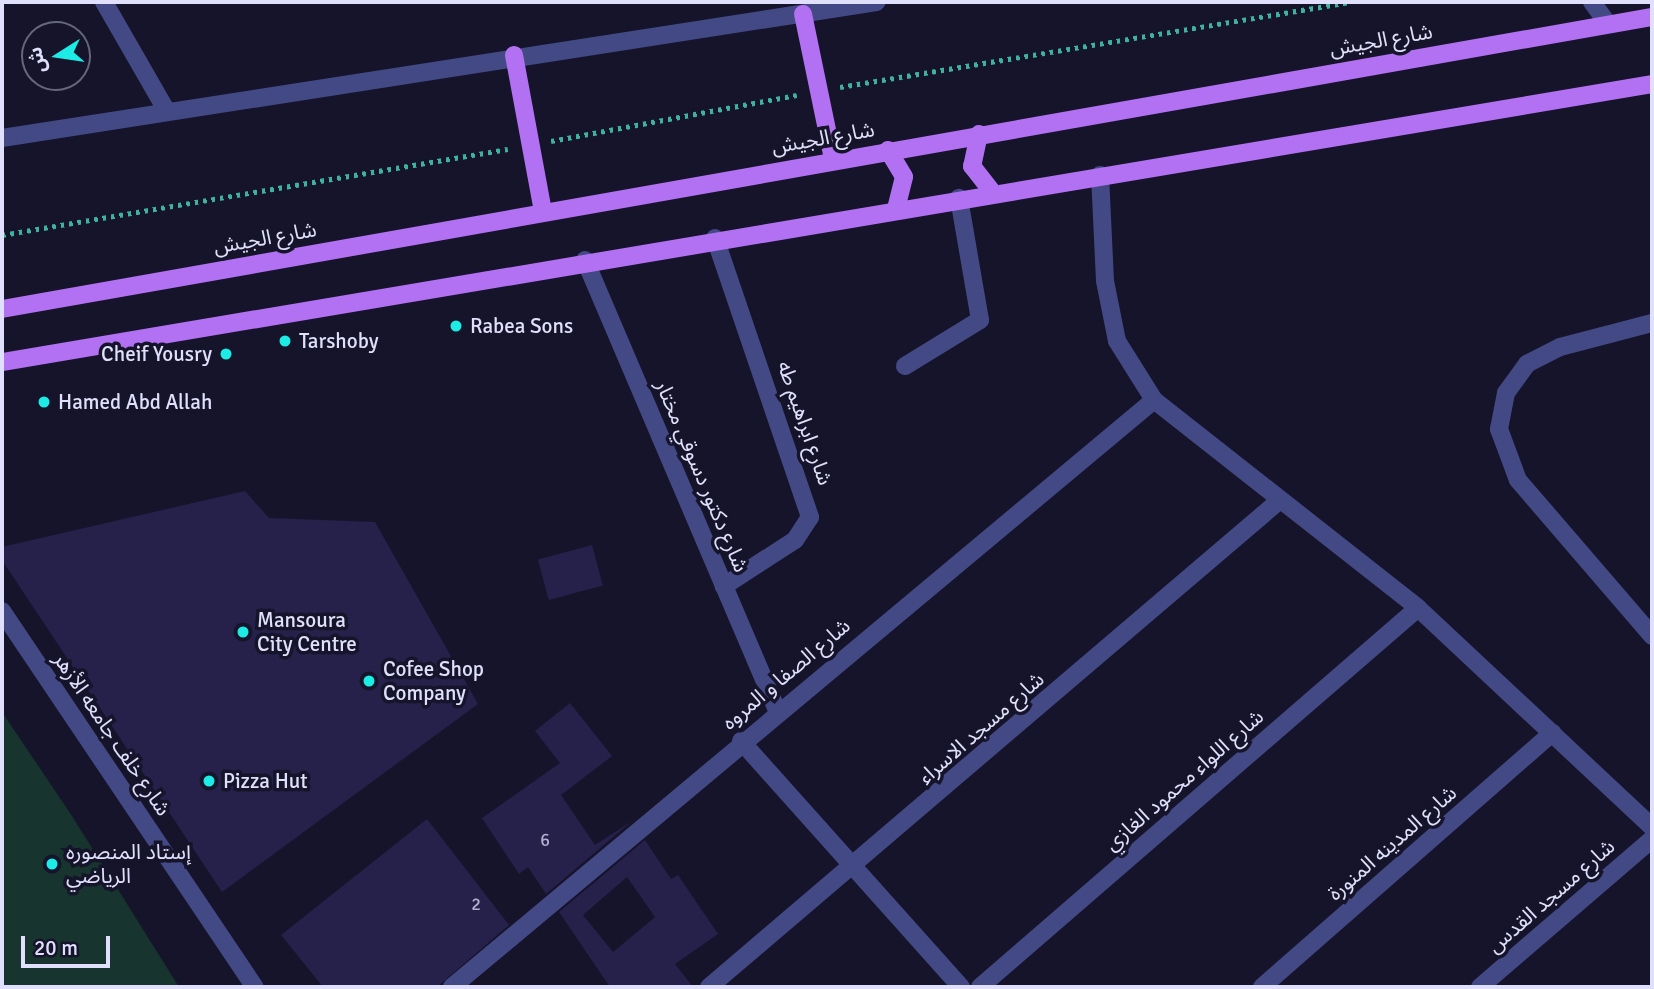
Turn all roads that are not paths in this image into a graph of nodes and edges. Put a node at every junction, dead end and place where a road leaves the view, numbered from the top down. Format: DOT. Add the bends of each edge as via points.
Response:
graph roads {
  1 [pos="104,2"];
  2 [pos="876,2"];
  3 [pos="1592,2"];
  4 [pos="803,14"];
  5 [pos="1652,16"];
  6 [pos="1608,24"];
  7 [pos="514,55"];
  8 [pos="1652,85"];
  9 [pos="166,110"];
  10 [pos="979,134"];
  11 [pos="2,138"];
  12 [pos="888,150"];
  13 [pos="833,159"];
  14 [pos="1100,175"];
  15 [pos="992,192"];
  16 [pos="959,198"];
  17 [pos="896,208"];
  18 [pos="543,211"];
  19 [pos="715,239"];
  20 [pos="585,260"];
  21 [pos="2,309"];
  22 [pos="1652,323"];
  23 [pos="2,362"];
  24 [pos="905,366"];
  25 [pos="1154,400"];
  26 [pos="1280,500"];
  27 [pos="724,586"];
  28 [pos="1418,608"];
  29 [pos="2,611"];
  30 [pos="1652,636"];
  31 [pos="777,710"];
  32 [pos="1552,733"];
  33 [pos="741,741"];
  34 [pos="1652,827"];
  35 [pos="1652,839"];
  36 [pos="854,866"];
  37 [pos="255,987"];
  38 [pos="452,987"];
  39 [pos="709,987"];
  40 [pos="961,987"];
  41 [pos="980,987"];
  42 [pos="1262,987"];
  43 [pos="1480,987"];
  1 -- 9 [label="street"];
  2 -- 4 [label="street"];
  3 -- 6 [label="street"];
  4 -- 7 [label="street"];
  4 -- 13 [label="main road"];
  5 -- 6 [label="main road, شارع الجيش"];
  6 -- 10 [label="main road, شارع الجيش"];
  7 -- 9 [label="street"];
  7 -- 18 [label="main road"];
  8 -- 14 [label="main road"];
  9 -- 11 [label="street"];
  10 -- 12 [label="main road, شارع الجيش"];
  10 -- 15 [label="main road" via="972,166"];
  12 -- 13 [label="main road, شارع الجيش"];
  12 -- 17 [label="main road" via="904,177"];
  13 -- 18 [label="main road, شارع الجيش"];
  14 -- 15 [label="main road"];
  14 -- 25 [label="street" via="1105,281 1118,341"];
  15 -- 16 [label="main road"];
  16 -- 17 [label="main road"];
  16 -- 24 [label="street" via="980,320"];
  17 -- 19 [label="main road"];
  18 -- 21 [label="main road, شارع الجيش"];
  19 -- 20 [label="main road"];
  19 -- 27 [label="street, شارع ابراهيم طه" via="810,517 795,540"];
  20 -- 23 [label="main road"];
  20 -- 27 [label="street, شارع دكتور دسوقي مختار"];
  22 -- 30 [label="street" via="1560,346 1527,363 1506,393 1499,429 1508,464 1518,480"];
  25 -- 26 [label="street"];
  25 -- 31 [label="street, شارع الصفا و المروه"];
  26 -- 28 [label="street"];
  26 -- 36 [label="street, شارع مسجد الاسراء"];
  27 -- 31 [label="street, شارع دكتور دسوقي مختار"];
  28 -- 32 [label="street"];
  28 -- 41 [label="street, شارع اللواء محمود الغازي"];
  29 -- 37 [label="street, شارع خلف جامعه الأزهر"];
  31 -- 33 [label="street, شارع الصفا و المروه"];
  32 -- 34 [label="street"];
  32 -- 42 [label="street, شارع المدينه المنورة"];
  33 -- 36 [label="street"];
  33 -- 38 [label="street, شارع الصفا و المروه"];
  35 -- 43 [label="street, شارع مسجد القدس"];
  36 -- 39 [label="street, شارع مسجد الاسراء"];
  36 -- 40 [label="street"];
}
